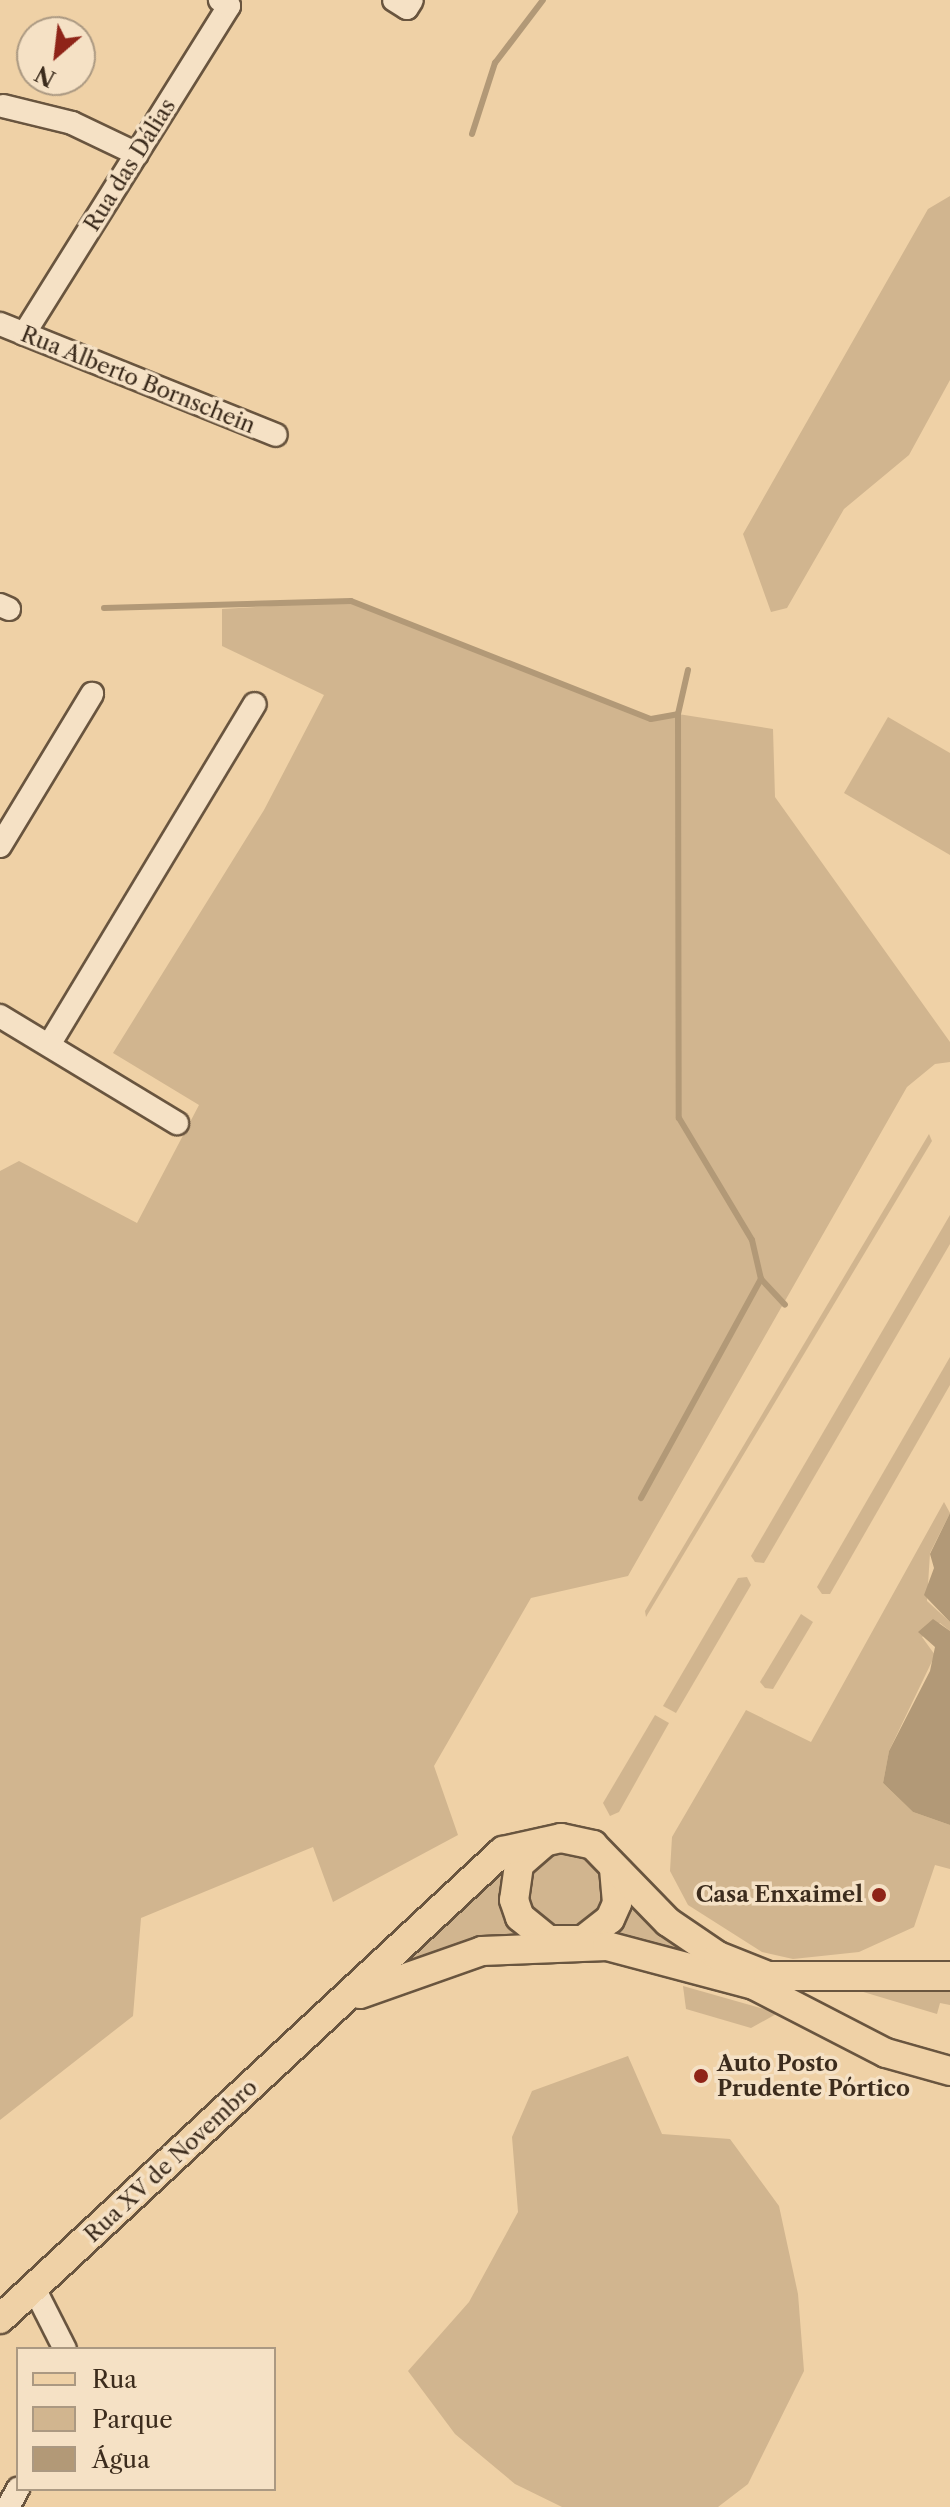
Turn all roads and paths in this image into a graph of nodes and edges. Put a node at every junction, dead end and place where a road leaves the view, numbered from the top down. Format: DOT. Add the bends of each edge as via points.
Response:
graph roads {
  1 [pos="220,0"];
  2 [pos="3,106"];
  3 [pos="137,154"];
  4 [pos="0,324"];
  5 [pos="24,334"];
  6 [pos="276,435"];
  7 [pos="92,694"];
  8 [pos="255,704"];
  9 [pos="0,846"];
  10 [pos="0,1016"];
  11 [pos="49,1045"];
  12 [pos="177,1123"];
  13 [pos="546,1841"];
  14 [pos="614,1869"];
  15 [pos="566,1943"];
  16 [pos="950,1976"];
  17 [pos="342,2003"];
  18 [pos="950,2071"];
  19 [pos="34,2288"];
  20 [pos="0,2319"];
  21 [pos="64,2347"];
  1 -- 3 [label="street, Rua das Dálias" via="229,6"];
  2 -- 3 [label="street" via="72,123"];
  3 -- 5 [label="street, Rua das Dálias"];
  4 -- 5 [label="street, Rua Alberto Bornschein"];
  5 -- 6 [label="street, Rua Alberto Bornschein"];
  7 -- 9 [label="street"];
  8 -- 11 [label="street"];
  10 -- 11 [label="street"];
  11 -- 12 [label="street"];
  13 -- 14 [label="main road, Rua XV de Novembro" via="593,1845"];
  13 -- 15 [label="main road" via="519,1865 514,1900 532,1931"];
  13 -- 17 [label="main road, Rua XV de Novembro" via="494,1857"];
  14 -- 15 [label="main road" via="617,1903 610,1919"];
  14 -- 16 [label="main road, Rua XV de Novembro" via="692,1939 755,1972 805,1980 890,1971"];
  15 -- 17 [label="main road, Rua XV de Novembro" via="455,1958"];
  15 -- 18 [label="main road, Rua XV de Novembro" via="639,1951 754,1985 886,2053"];
  17 -- 19 [label="main road, Rua XV de Novembro"];
  19 -- 20 [label="main road, Rua XV de Novembro"];
  19 -- 21 [label="street"];
}
